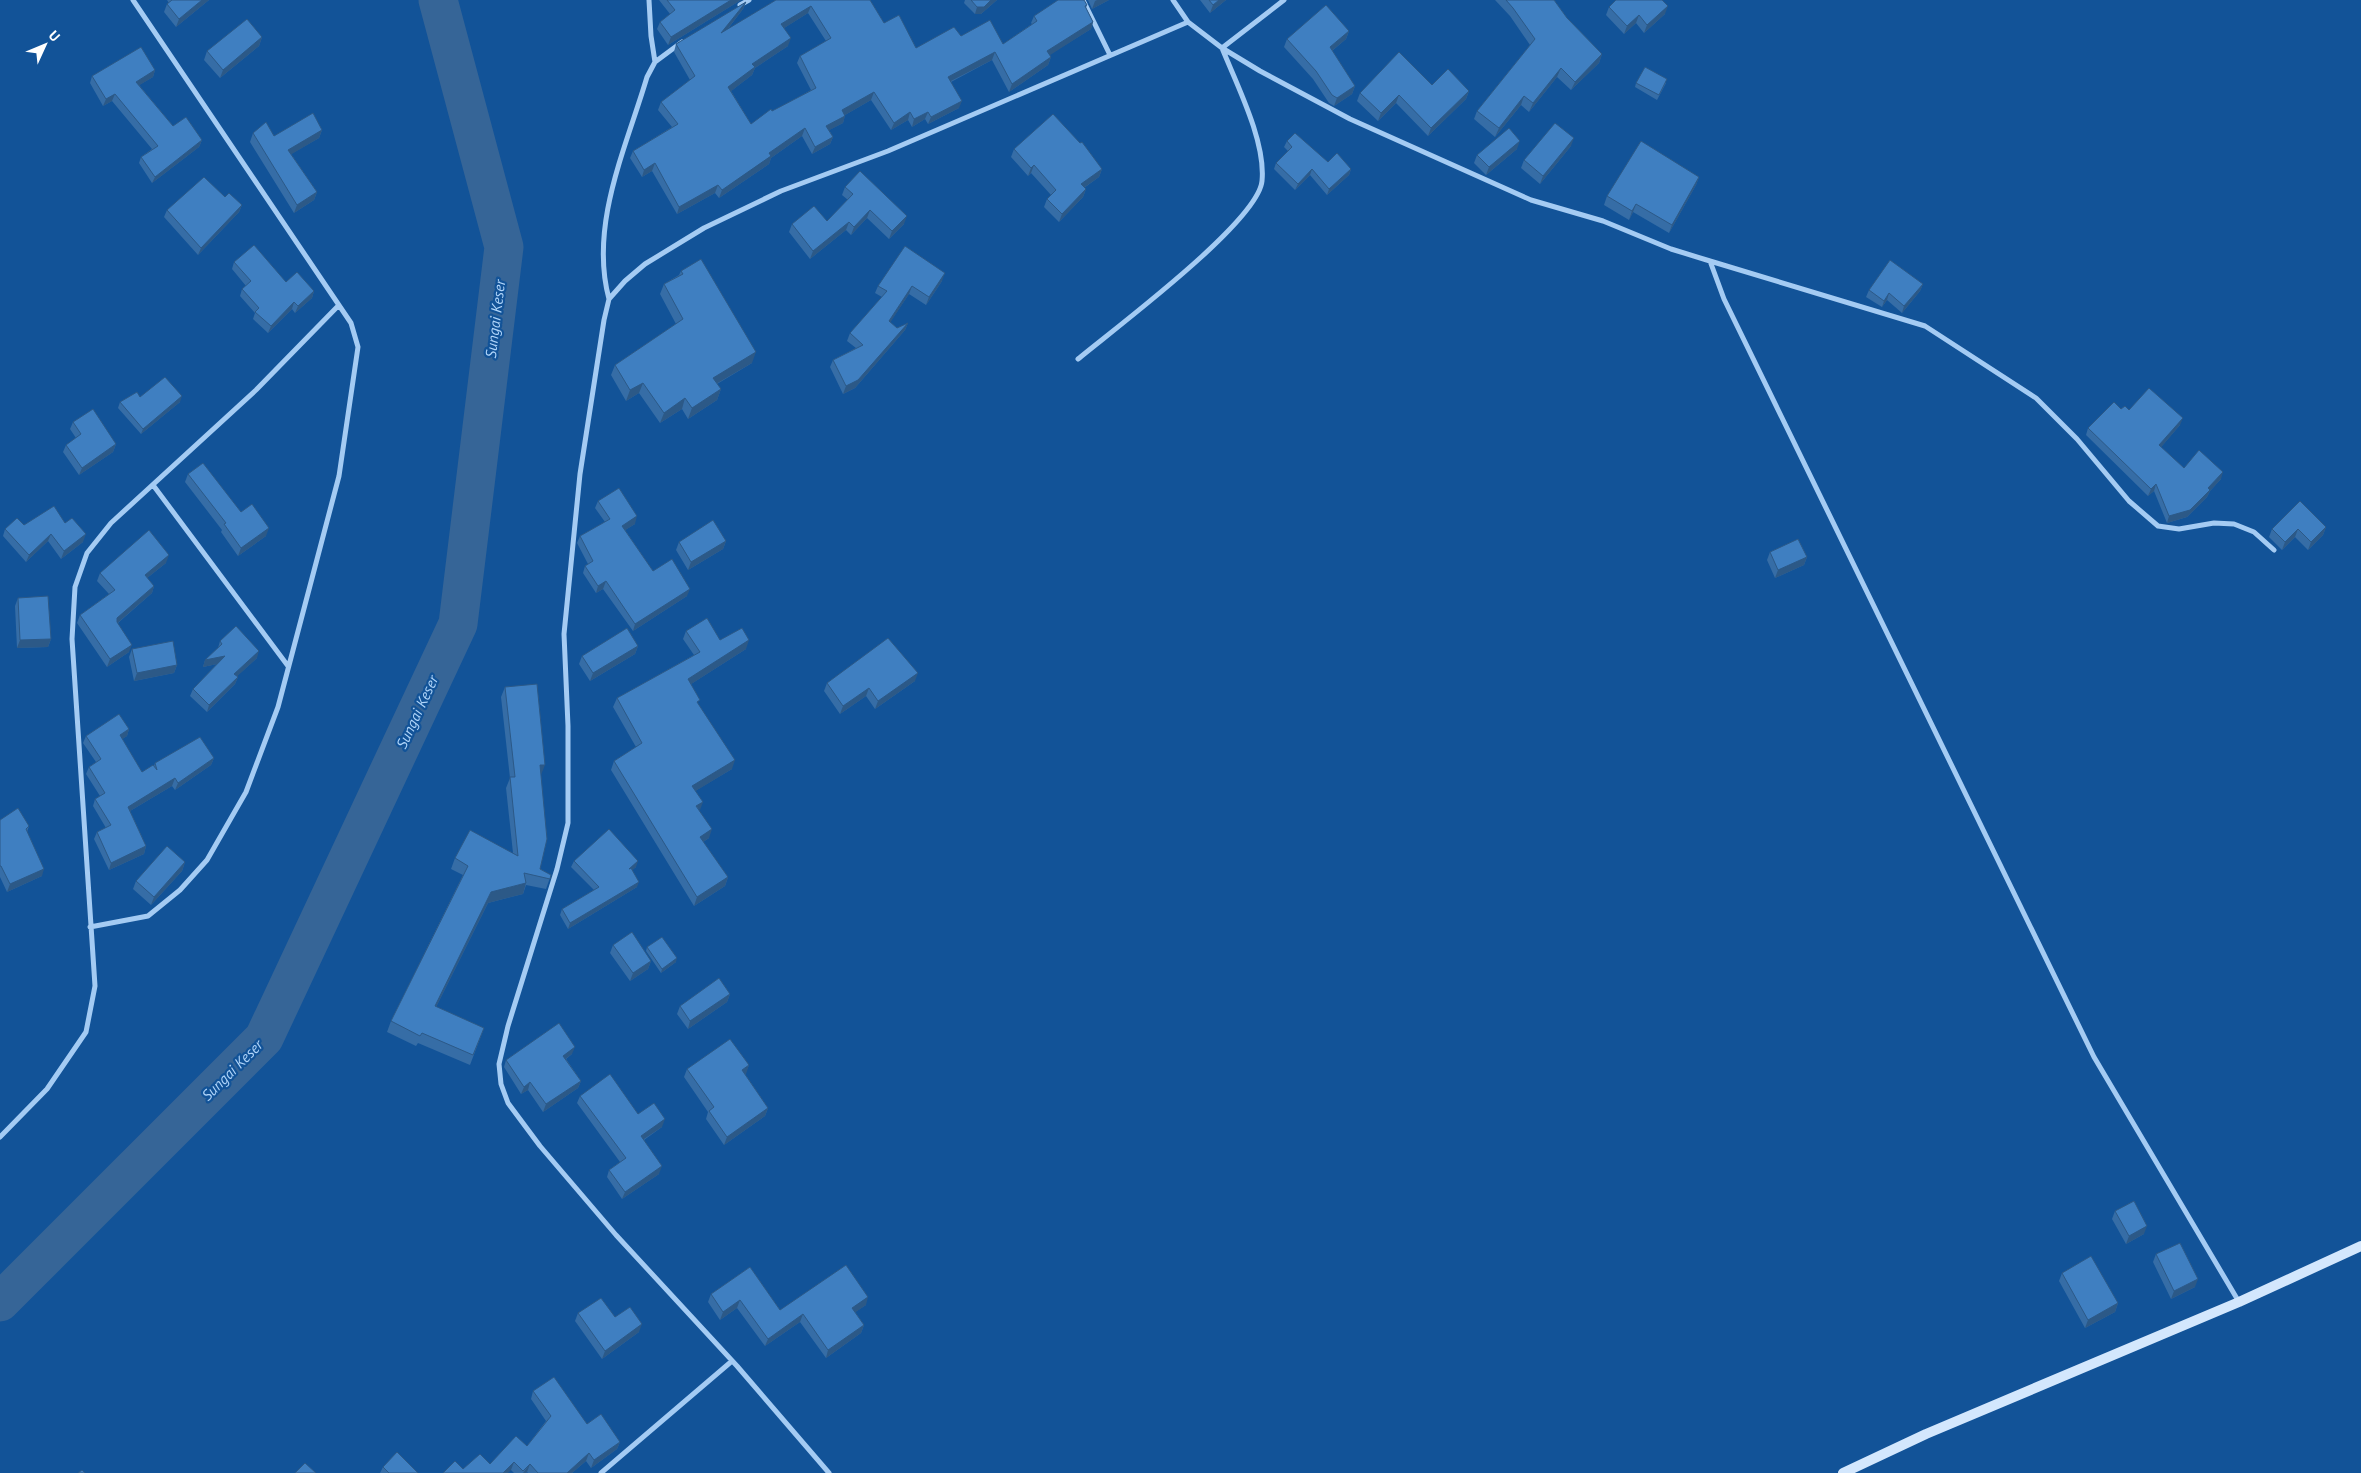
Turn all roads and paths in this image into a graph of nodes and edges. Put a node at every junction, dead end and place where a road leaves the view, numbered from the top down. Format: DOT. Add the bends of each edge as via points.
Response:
graph roads {
  1 [pos="133,0"];
  2 [pos="648,0"];
  3 [pos="749,0"];
  4 [pos="1083,0"];
  5 [pos="1172,0"];
  6 [pos="1284,0"];
  7 [pos="733,10"];
  8 [pos="1188,22"];
  9 [pos="687,38"];
  10 [pos="1222,48"];
  11 [pos="1110,55"];
  12 [pos="655,62"];
  13 [pos="1710,261"];
  14 [pos="609,299"];
  15 [pos="339,306"];
  16 [pos="1078,359"];
  17 [pos="153,484"];
  18 [pos="2274,550"];
  19 [pos="288,666"];
  20 [pos="90,927"];
  21 [pos="0,1137"];
  22 [pos="2361,1246"];
  23 [pos="2239,1302"];
  24 [pos="732,1361"];
  25 [pos="601,1473"];
  26 [pos="829,1473"];
  27 [pos="1843,1473"];
  1 -- 15 [label="street"];
  2 -- 12 [label="street"];
  3 -- 7 [label="street"];
  4 -- 11 [label="street"];
  5 -- 8 [label="street"];
  6 -- 10 [label="street"];
  8 -- 10 [label="street"];
  8 -- 11 [label="street"];
  9 -- 12 [label="street"];
  10 -- 13 [label="street" via="1350,120 1532,200 1603,221"];
  10 -- 16 [label="street" via="1261,150 1262,183 1255,200 1219,242"];
  11 -- 14 [label="street" via="888,151 781,191 704,228 645,264"];
  12 -- 14 [label="street" via="612,190 602,249 603,275"];
  13 -- 18 [label="street" via="1925,326 2036,398 2129,501 2158,526 2179,529 2214,523 2234,524 2254,532"];
  13 -- 23 [label="street" via="1724,299 2094,1057"];
  14 -- 24 [label="street" via="580,474 564,634 568,823 508,1026 499,1064 501,1084 508,1103 540,1146 616,1235"];
  15 -- 17 [label="street" via="256,390"];
  15 -- 19 [label="street" via="351,323 358,347 339,476"];
  17 -- 19 [label="street"];
  17 -- 20 [label="street" via="111,523 87,553 75,587 72,639"];
  19 -- 20 [label="street" via="278,707 246,792 207,860 180,890 148,916"];
  20 -- 21 [label="street" via="95,986 86,1032 47,1089"];
  22 -- 23 [label="street"];
  23 -- 27 [label="street" via="1926,1434"];
  24 -- 25 [label="street"];
  24 -- 26 [label="street"];
}
